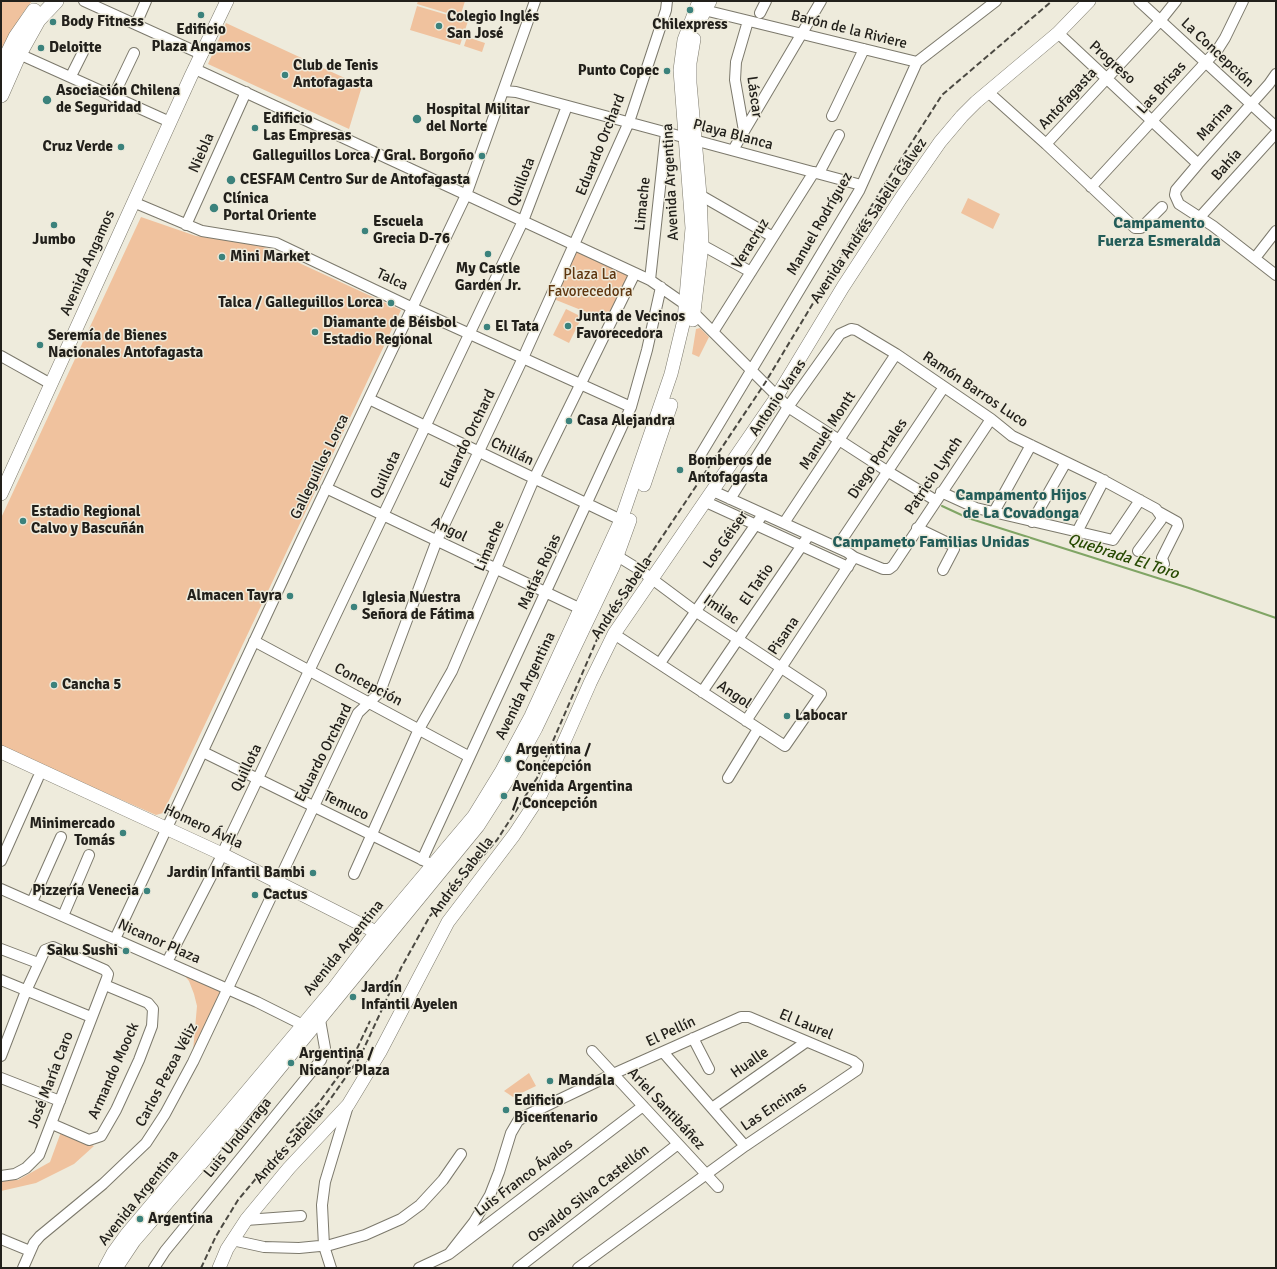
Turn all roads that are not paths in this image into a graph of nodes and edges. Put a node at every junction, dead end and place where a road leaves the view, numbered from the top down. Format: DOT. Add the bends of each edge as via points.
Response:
graph roads {
  1 [pos="42,1"];
  2 [pos="56,1"];
  3 [pos="84,1"];
  4 [pos="146,1"];
  5 [pos="222,1"];
  6 [pos="227,1"];
  7 [pos="535,1"];
  8 [pos="667,1"];
  9 [pos="766,1"];
  10 [pos="821,1"];
  11 [pos="996,1"];
  12 [pos="1090,1"];
  13 [pos="1139,1"];
  14 [pos="1176,1"];
  15 [pos="1243,1"];
  16 [pos="705,4"];
  17 [pos="760,13"];
  18 [pos="748,21"];
  19 [pos="1160,21"];
  20 [pos="136,24"];
  21 [pos="1058,33"];
  22 [pos="802,34"];
  23 [pos="16,37"];
  24 [pos="864,49"];
  25 [pos="203,50"];
  26 [pos="84,52"];
  27 [pos="134,53"];
  28 [pos="19,54"];
  29 [pos="917,62"];
  30 [pos="1205,63"];
  31 [pos="1,68"];
  32 [pos="195,69"];
  33 [pos="1276,74"];
  34 [pos="71,76"];
  35 [pos="1108,78"];
  36 [pos="504,91"];
  37 [pos="246,92"];
  38 [pos="988,92"];
  39 [pos="1,95"];
  40 [pos="113,96"];
  41 [pos="1251,104"];
  42 [pos="568,106"];
  43 [pos="832,116"];
  44 [pos="1153,120"];
  45 [pos="170,122"];
  46 [pos="629,122"];
  47 [pos="1276,127"];
  48 [pos="744,131"];
  49 [pos="666,132"];
  50 [pos="1276,133"];
  51 [pos="839,135"];
  52 [pos="690,139"];
  53 [pos="1046,144"];
  54 [pos="733,150"];
  55 [pos="1198,164"];
  56 [pos="816,173"];
  57 [pos="861,185"];
  58 [pos="1091,187"];
  59 [pos="466,195"];
  60 [pos="700,195"];
  61 [pos="133,202"];
  62 [pos="1162,207"];
  63 [pos="1200,216"];
  64 [pos="523,221"];
  65 [pos="186,225"];
  66 [pos="1276,231"];
  67 [pos="773,237"];
  68 [pos="575,245"];
  69 [pos="702,245"];
  70 [pos="1255,258"];
  71 [pos="751,272"];
  72 [pos="635,273"];
  73 [pos="1276,275"];
  74 [pos="650,280"];
  75 [pos="661,288"];
  76 [pos="413,307"];
  77 [pos="690,309"];
  78 [pos="713,332"];
  79 [pos="470,334"];
  80 [pos="840,334"];
  81 [pos="896,354"];
  82 [pos="1,356"];
  83 [pos="523,358"];
  84 [pos="751,370"];
  85 [pos="51,384"];
  86 [pos="580,384"];
  87 [pos="944,388"];
  88 [pos="777,396"];
  89 [pos="369,399"];
  90 [pos="631,407"];
  91 [pos="788,407"];
  92 [pos="991,419"];
  93 [pos="426,427"];
  94 [pos="839,440"];
  95 [pos="1031,445"];
  96 [pos="478,452"];
  97 [pos="698,459"];
  98 [pos="1066,462"];
  99 [pos="887,471"];
  100 [pos="534,479"];
  101 [pos="1104,480"];
  102 [pos="326,488"];
  103 [pos="1,494"];
  104 [pos="709,496"];
  105 [pos="938,496"];
  106 [pos="730,499"];
  107 [pos="1140,500"];
  108 [pos="588,504"];
  109 [pos="994,512"];
  110 [pos="1159,512"];
  111 [pos="763,514"];
  112 [pos="384,515"];
  113 [pos="621,520"];
  114 [pos="1032,522"];
  115 [pos="784,524"];
  116 [pos="755,525"];
  117 [pos="917,528"];
  118 [pos="1077,532"];
  119 [pos="809,535"];
  120 [pos="437,540"];
  121 [pos="802,547"];
  122 [pos="837,547"];
  123 [pos="614,550"];
  124 [pos="1138,551"];
  125 [pos="854,557"];
  126 [pos="1164,564"];
  127 [pos="848,567"];
  128 [pos="496,569"];
  129 [pos="943,570"];
  130 [pos="652,580"];
  131 [pos="546,593"];
  132 [pos="581,609"];
  133 [pos="695,611"];
  134 [pos="614,634"];
  135 [pos="737,640"];
  136 [pos="254,641"];
  137 [pos="660,664"];
  138 [pos="780,669"];
  139 [pos="310,671"];
  140 [pos="702,692"];
  141 [pos="370,703"];
  142 [pos="746,721"];
  143 [pos="419,729"];
  144 [pos="758,729"];
  145 [pos="785,746"];
  146 [pos="1,752"];
  147 [pos="203,752"];
  148 [pos="468,756"];
  149 [pos="1,761"];
  150 [pos="38,778"];
  151 [pos="728,778"];
  152 [pos="257,779"];
  153 [pos="313,806"];
  154 [pos="165,831"];
  155 [pos="371,835"];
  156 [pos="61,837"];
  157 [pos="89,855"];
  158 [pos="220,857"];
  159 [pos="1,860"];
  160 [pos="427,862"];
  161 [pos="354,874"];
  162 [pos="278,885"];
  163 [pos="1,889"];
  164 [pos="32,902"];
  165 [pos="63,916"];
  166 [pos="380,938"];
  167 [pos="115,939"];
  168 [pos="1,949"];
  169 [pos="167,962"];
  170 [pos="38,963"];
  171 [pos="1,980"];
  172 [pos="105,985"];
  173 [pos="228,989"];
  174 [pos="26,991"];
  175 [pos="91,1017"];
  176 [pos="741,1017"];
  177 [pos="320,1020"];
  178 [pos="303,1025"];
  179 [pos="693,1038"];
  180 [pos="806,1042"];
  181 [pos="592,1051"];
  182 [pos="663,1052"];
  183 [pos="1,1056"];
  184 [pos="858,1065"];
  185 [pos="709,1069"];
  186 [pos="613,1074"];
  187 [pos="1,1078"];
  188 [pos="60,1101"];
  189 [pos="348,1105"];
  190 [pos="643,1106"];
  191 [pos="712,1108"];
  192 [pos="52,1124"];
  193 [pos="678,1144"];
  194 [pos="745,1146"];
  195 [pos="461,1154"];
  196 [pos="706,1174"];
  197 [pos="1,1176"];
  198 [pos="718,1187"];
  199 [pos="301,1216"];
  200 [pos="246,1220"];
  201 [pos="1,1239"];
  202 [pos="232,1240"];
  203 [pos="324,1246"];
  204 [pos="30,1251"];
  205 [pos="449,1254"];
  206 [pos="23,1268"];
  207 [pos="105,1268"];
  208 [pos="116,1268"];
  209 [pos="154,1268"];
  210 [pos="219,1268"];
  211 [pos="331,1268"];
  212 [pos="419,1268"];
  213 [pos="518,1268"];
  214 [pos="578,1268"];
  1 -- 23 [label="highway"];
  2 -- 28 [label="highway" via="38,20"];
  3 -- 20 [label="street"];
  4 -- 20 [label="street"];
  5 -- 25 [label="main road, Avenida Angamos" via="205,38"];
  6 -- 25 [label="main road, Avenida Angamos"];
  7 -- 36 [label="street, Galleguillos Lorca"];
  8 -- 46 [label="street, Eduardo Orchard"];
  9 -- 17 [label="street"];
  10 -- 22 [label="street"];
  11 -- 29 [label="street, Manuel Rodríguez"];
  12 -- 21 [label="main road, Avenida Andrés Sabella Gálvez"];
  13 -- 19 [label="street, La Concepción"];
  14 -- 19 [label="street, Antofagasta"];
  15 -- 30 [label="street, Las Brisas" via="1223,44"];
  16 -- 18 [label="street, Barón de la Riviere"];
  16 -- 52 [label="main road, Avenida Argentina" via="695,32 690,63"];
  18 -- 22 [label="street, Barón de la Riviere"];
  18 -- 48 [label="street, Láscar" via="736,62 735,80"];
  19 -- 30 [label="street, La Concepción"];
  19 -- 35 [label="street, Antofagasta"];
  20 -- 25 [label="street"];
  21 -- 35 [label="street, Progreso"];
  21 -- 38 [label="main road, Avenida Andrés Sabella Gálvez"];
  22 -- 24 [label="street, Barón de la Riviere"];
  22 -- 48 [label="street"];
  23 -- 28 [label="street" via="15,46"];
  23 -- 31 [label="highway"];
  24 -- 29 [label="street, Barón de la Riviere"];
  24 -- 43 [label="street"];
  25 -- 32 [label="main road, Avenida Angamos"];
  26 -- 34 [label="street"];
  27 -- 40 [label="street"];
  28 -- 34 [label="street"];
  28 -- 39 [label="highway"];
  29 -- 57 [label="street, Manuel Rodríguez"];
  30 -- 41 [label="street, La Concepción"];
  30 -- 44 [label="street, Las Brisas"];
  32 -- 37 [label="street"];
  32 -- 45 [label="main road, Avenida Angamos"];
  33 -- 41 [label="street, Marina"];
  34 -- 40 [label="street"];
  35 -- 44 [label="street, Progreso"];
  35 -- 53 [label="street, Antofagasta"];
  36 -- 42 [label="street, Playa Blanca"];
  36 -- 59 [label="street, Galleguillos Lorca"];
  37 -- 59 [label="street"];
  37 -- 65 [label="street, Niebla"];
  38 -- 53 [label="street"];
  38 -- 88 [label="main road, Avenida Andrés Sabella Gálvez" via="951,128 905,192 839,293"];
  40 -- 45 [label="street"];
  41 -- 47 [label="street, La Concepción"];
  41 -- 55 [label="street, Marina"];
  42 -- 46 [label="street, Playa Blanca"];
  42 -- 64 [label="street, Quillota"];
  44 -- 55 [label="street, Progreso"];
  44 -- 58 [label="street, Las Brisas"];
  45 -- 61 [label="main road, Avenida Angamos"];
  46 -- 49 [label="street, Playa Blanca"];
  46 -- 68 [label="street, Eduardo Orchard"];
  48 -- 54 [label="street"];
  49 -- 52 [label="street, Playa Blanca"];
  49 -- 74 [label="street, Limache"];
  50 -- 63 [label="street, Bahía"];
  51 -- 56 [label="street, Veracruz"];
  52 -- 54 [label="street, Playa Blanca"];
  52 -- 60 [label="main road, Avenida Argentina"];
  52 -- 77 [label="main road, Avenida Argentina"];
  53 -- 58 [label="street"];
  54 -- 56 [label="street, Playa Blanca"];
  55 -- 63 [label="street, Marina" via="1176,190 1176,200"];
  56 -- 57 [label="street, Playa Blanca"];
  56 -- 67 [label="street, Veracruz"];
  57 -- 84 [label="street, Manuel Rodríguez"];
  58 -- 62 [label="street" via="1135,228 1141,228"];
  59 -- 64 [label="street"];
  59 -- 76 [label="street, Galleguillos Lorca"];
  60 -- 67 [label="street"];
  60 -- 69 [label="main road, Avenida Argentina"];
  61 -- 65 [label="street, Talca"];
  61 -- 85 [label="main road, Avenida Angamos"];
  63 -- 70 [label="street"];
  64 -- 68 [label="street"];
  64 -- 79 [label="street, Quillota"];
  65 -- 76 [label="street, Talca" via="202,232 276,242"];
  66 -- 70 [label="street"];
  67 -- 71 [label="street, Veracruz"];
  68 -- 72 [label="street"];
  68 -- 83 [label="street, Eduardo Orchard"];
  69 -- 71 [label="street"];
  69 -- 77 [label="main road, Avenida Argentina"];
  70 -- 73 [label="street"];
  71 -- 78 [label="street, Veracruz"];
  72 -- 74 [label="street"];
  72 -- 86 [label="street, Limache"];
  74 -- 75 [label="street"];
  75 -- 77 [label="street"];
  75 -- 90 [label="street, Matías Rojas"];
  76 -- 79 [label="street, Talca"];
  76 -- 89 [label="street, Galleguillos Lorca"];
  77 -- 78 [label="street"];
  77 -- 113 [label="main road, Avenida Argentina" via="684,320 671,374"];
  77 -- 123 [label="main road, Avenida Argentina" via="680,375 664,429"];
  78 -- 84 [label="street"];
  79 -- 83 [label="street, Talca"];
  79 -- 93 [label="street, Quillota"];
  80 -- 81 [label="street, Ramón Barros Luco" via="851,329 856,330"];
  80 -- 91 [label="street, Antonio Varas"];
  81 -- 87 [label="street, Ramón Barros Luco"];
  81 -- 94 [label="street, Manuel Montt"];
  82 -- 85 [label="street"];
  83 -- 86 [label="street, Talca"];
  83 -- 96 [label="street, Eduardo Orchard"];
  84 -- 88 [label="street"];
  84 -- 97 [label="street, Manuel Rodríguez"];
  85 -- 103 [label="main road, Avenida Angamos"];
  86 -- 90 [label="street, Talca"];
  86 -- 100 [label="street, Limache"];
  87 -- 92 [label="street, Ramón Barros Luco"];
  87 -- 99 [label="street, Diego Portales"];
  88 -- 91 [label="street"];
  88 -- 104 [label="main road, Avenida Andrés Sabella Gálvez"];
  89 -- 93 [label="street, Chillán"];
  89 -- 102 [label="street, Galleguillos Lorca"];
  90 -- 108 [label="street, Matías Rojas"];
  91 -- 94 [label="street"];
  91 -- 106 [label="street, Antonio Varas"];
  92 -- 95 [label="street, Ramón Barros Luco" via="1012,436"];
  92 -- 105 [label="street, Patricio Lynch"];
  93 -- 96 [label="street, Chillán"];
  93 -- 112 [label="street, Quillota"];
  94 -- 99 [label="street"];
  94 -- 115 [label="street, Manuel Montt"];
  95 -- 98 [label="street, Ramón Barros Luco"];
  95 -- 109 [label="street"];
  96 -- 100 [label="street, Chillán"];
  96 -- 120 [label="street, Eduardo Orchard"];
  98 -- 101 [label="street, Ramón Barros Luco"];
  98 -- 114 [label="street"];
  99 -- 105 [label="street"];
  99 -- 122 [label="street, Diego Portales"];
  100 -- 108 [label="street, Chillán"];
  100 -- 128 [label="street, Limache"];
  101 -- 107 [label="street, Ramón Barros Luco"];
  101 -- 118 [label="street"];
  102 -- 112 [label="street, Angol"];
  102 -- 136 [label="street, Galleguillos Lorca"];
  104 -- 106 [label="street"];
  104 -- 116 [label="street"];
  104 -- 130 [label="main road, Andrés Sabella"];
  105 -- 109 [label="street"];
  105 -- 117 [label="street, Patricio Lynch"];
  106 -- 111 [label="street"];
  107 -- 110 [label="street, Ramón Barros Luco"];
  107 -- 118 [label="street" via="1113,540"];
  108 -- 113 [label="street, Chillán"];
  108 -- 131 [label="street, Matías Rojas"];
  109 -- 114 [label="street"];
  110 -- 124 [label="street" via="1161,520"];
  110 -- 126 [label="street, Ramón Barros Luco" via="1176,522 1178,526 1162,558"];
  111 -- 115 [label="street"];
  111 -- 116 [label="street, Los Géiser"];
  112 -- 120 [label="street, Angol"];
  112 -- 139 [label="street, Quillota"];
  113 -- 123 [label="main road, Avenida Argentina"];
  114 -- 118 [label="street"];
  115 -- 119 [label="street"];
  116 -- 121 [label="street"];
  116 -- 133 [label="street, Los Géiser"];
  117 -- 125 [label="street, Patricio Lynch" via="889,569"];
  117 -- 129 [label="street" via="952,545 954,549"];
  119 -- 121 [label="street, El Tatio"];
  119 -- 122 [label="street"];
  120 -- 128 [label="street, Angol"];
  120 -- 141 [label="street, Eduardo Orchard" via="380,692"];
  121 -- 127 [label="street"];
  121 -- 135 [label="street, El Tatio"];
  122 -- 125 [label="street"];
  123 -- 130 [label="street, Imilac"];
  123 -- 132 [label="main road, Avenida Argentina"];
  123 -- 166 [label="main road, Avenida Argentina" via="596,603 508,780 478,826"];
  125 -- 127 [label="street, Pisana"];
  127 -- 138 [label="street, Pisana"];
  128 -- 131 [label="street, Angol"];
  128 -- 143 [label="street, Limache" via="452,671"];
  130 -- 133 [label="street, Imilac"];
  130 -- 134 [label="main road, Andrés Sabella"];
  131 -- 132 [label="street, Angol"];
  131 -- 148 [label="street, Matías Rojas"];
  132 -- 160 [label="main road, Avenida Argentina" via="532,716 501,772 474,816"];
  133 -- 135 [label="street, Imilac"];
  133 -- 137 [label="street, Los Géiser"];
  134 -- 137 [label="street, Angol"];
  134 -- 189 [label="main road, Andrés Sabella" via="541,794 514,835 448,922 380,1052"];
  135 -- 138 [label="street, Imilac"];
  135 -- 140 [label="street, El Tatio"];
  136 -- 139 [label="street, Concepción"];
  136 -- 147 [label="street, Galleguillos Lorca"];
  137 -- 140 [label="street, Angol"];
  138 -- 142 [label="street, Pisana"];
  138 -- 145 [label="street, Imilac" via="820,694"];
  139 -- 141 [label="street, Concepción"];
  139 -- 152 [label="street, Quillota"];
  140 -- 142 [label="street, Angol"];
  141 -- 143 [label="street, Concepción"];
  141 -- 153 [label="street, Eduardo Orchard" via="358,713"];
  142 -- 144 [label="street, Angol"];
  143 -- 148 [label="street, Concepción"];
  143 -- 155 [label="street, Limache"];
  144 -- 145 [label="street, Angol"];
  144 -- 151 [label="street, Angol"];
  146 -- 154 [label="main road, Homero Ávila"];
  147 -- 152 [label="street, Temuco"];
  147 -- 154 [label="street, Galleguillos Lorca"];
  148 -- 160 [label="street, Matías Rojas"];
  149 -- 150 [label="main road, Homero Ávila"];
  150 -- 154 [label="main road, Homero Ávila"];
  150 -- 159 [label="street"];
  152 -- 153 [label="street, Temuco"];
  152 -- 158 [label="street, Quillota"];
  153 -- 155 [label="street, Temuco"];
  153 -- 162 [label="street, Eduardo Orchard"];
  154 -- 158 [label="main road, Homero Ávila"];
  154 -- 167 [label="street, Galleguillos Lorca"];
  155 -- 160 [label="street, Temuco"];
  155 -- 161 [label="street, Limache"];
  156 -- 164 [label="street"];
  157 -- 165 [label="street"];
  158 -- 162 [label="main road, Homero Ávila"];
  158 -- 169 [label="street, Quillota"];
  160 -- 166 [label="main road, Avenida Argentina"];
  162 -- 166 [label="main road, Homero Ávila"];
  162 -- 173 [label="street, Carlos Pezoa Véliz"];
  163 -- 164 [label="street, Nicanor Plaza"];
  164 -- 165 [label="street, Nicanor Plaza"];
  165 -- 167 [label="street, Nicanor Plaza"];
  166 -- 177 [label="main road, Avenida Argentina"];
  166 -- 178 [label="main road, Avenida Argentina"];
  167 -- 169 [label="street, Nicanor Plaza"];
  168 -- 170 [label="street"];
  169 -- 173 [label="street, Nicanor Plaza"];
  170 -- 172 [label="street, José María Caro" via="45,950 54,947 105,970 108,974"];
  170 -- 174 [label="street"];
  171 -- 174 [label="street"];
  172 -- 175 [label="street, José María Caro"];
  172 -- 192 [label="street, Armando Moock" via="148,1003 154,1014 152,1026 116,1110 100,1136 89,1140"];
  173 -- 178 [label="street, Nicanor Plaza"];
  173 -- 204 [label="street, Carlos Pezoa Véliz" via="165,1114 146,1143 103,1184 40,1236"];
  174 -- 175 [label="street"];
  174 -- 183 [label="street"];
  175 -- 188 [label="street, José María Caro"];
  176 -- 179 [label="street, El Pellín"];
  176 -- 180 [label="street, El Laurel"];
  177 -- 208 [label="main road, Avenida Argentina" via="134,1241"];
  177 -- 209 [label="street, Luis Undurraga" via="325,1048 320,1060"];
  178 -- 207 [label="main road, Avenida Argentina" via="126,1235"];
  179 -- 182 [label="street, El Pellín"];
  179 -- 185 [label="street"];
  180 -- 184 [label="street, El Laurel"];
  180 -- 191 [label="street, Hualle"];
  181 -- 186 [label="street, Ariel Santibáñez"];
  182 -- 186 [label="street, El Pellín"];
  182 -- 191 [label="street"];
  184 -- 194 [label="street, Las Encinas" via="857,1070"];
  186 -- 190 [label="street, Ariel Santibáñez"];
  186 -- 205 [label="street, El Pellín" via="518,1121 511,1133 500,1172 490,1195 474,1222"];
  187 -- 188 [label="street"];
  188 -- 192 [label="street, José María Caro"];
  189 -- 200 [label="main road, Andrés Sabella" via="289,1168"];
  189 -- 203 [label="street" via="325,1182 322,1205"];
  190 -- 193 [label="street, Ariel Santibáñez"];
  190 -- 205 [label="street, Luis Franco Ávalos"];
  191 -- 194 [label="street"];
  192 -- 197 [label="street, José María Caro" via="39,1155 15,1174"];
  193 -- 196 [label="street, Ariel Santibáñez"];
  193 -- 213 [label="street, Osvaldo Silva Castellón"];
  194 -- 196 [label="street, Las Encinas"];
  195 -- 203 [label="street" via="443,1180 401,1219 365,1234"];
  196 -- 198 [label="street, Ariel Santibáñez"];
  196 -- 214 [label="street, Las Encinas"];
  199 -- 200 [label="street"];
  200 -- 202 [label="main road, Andrés Sabella"];
  201 -- 204 [label="street"];
  202 -- 203 [label="street" via="282,1248"];
  202 -- 210 [label="main road, Andrés Sabella"];
  203 -- 211 [label="street"];
  204 -- 206 [label="street, Carlos Pezoa Véliz"];
  205 -- 212 [label="street, Luis Franco Ávalos"];
}
